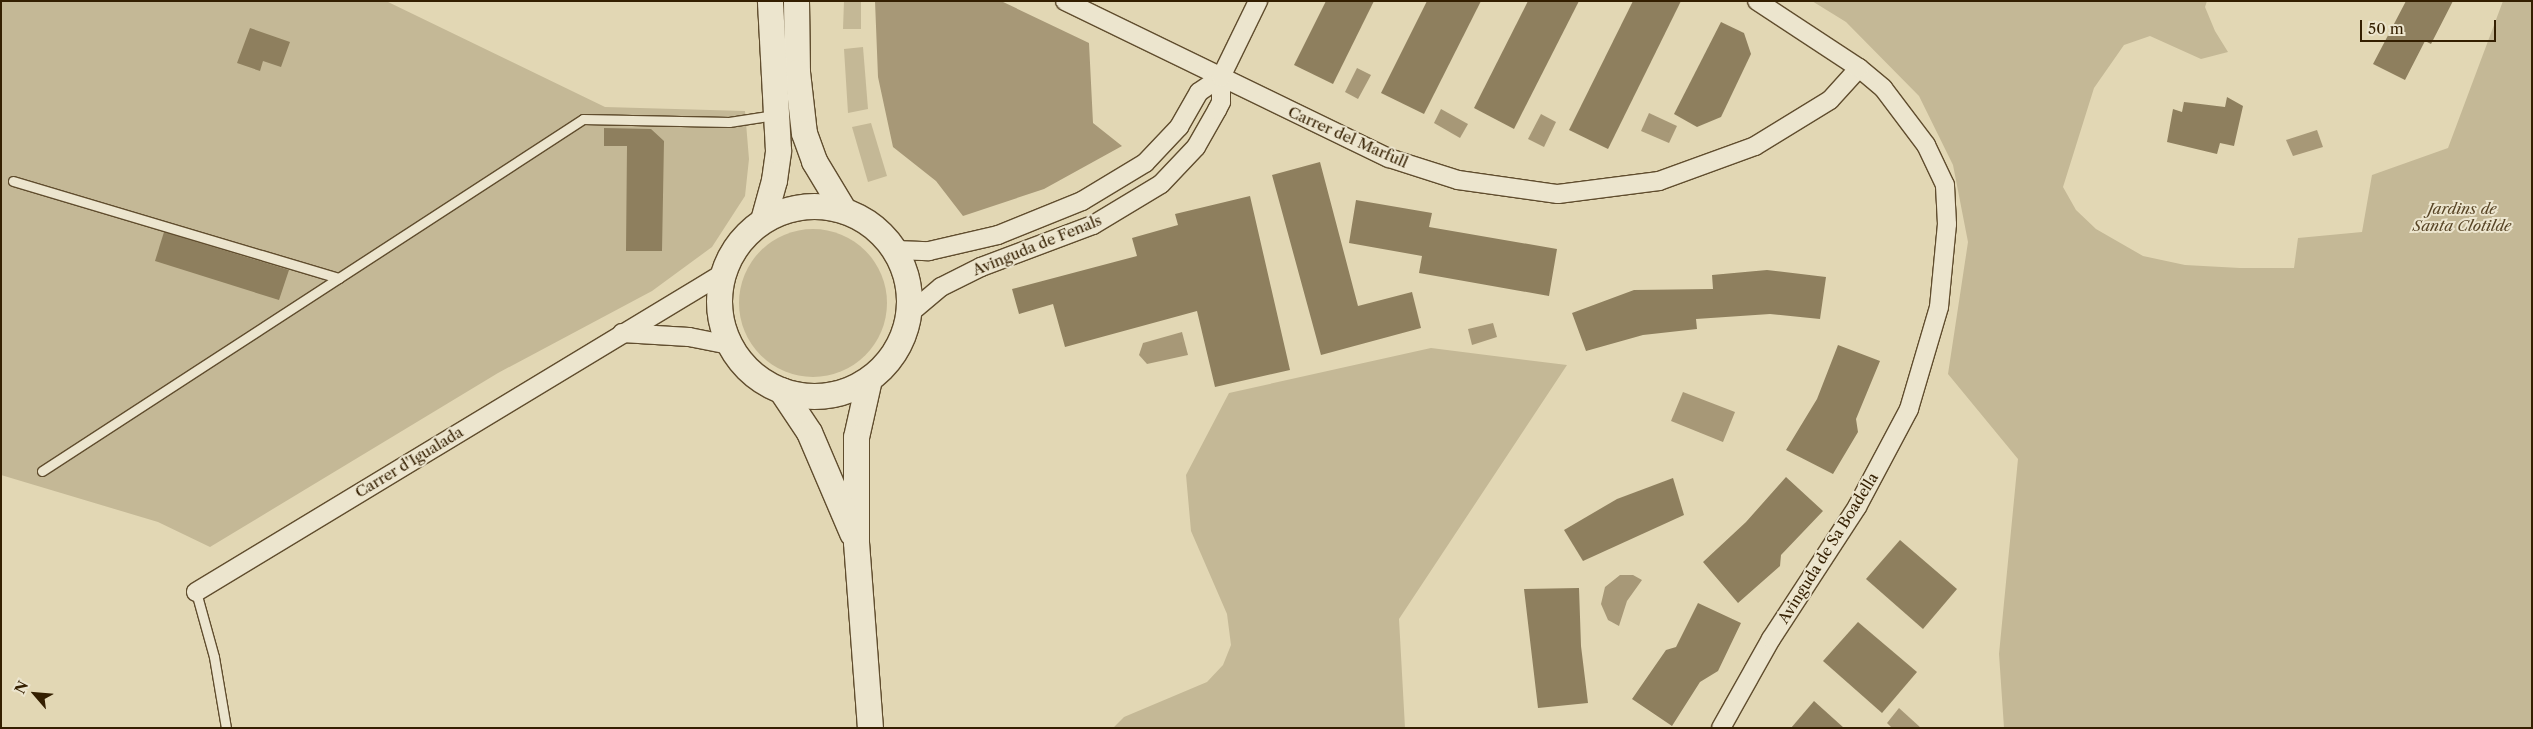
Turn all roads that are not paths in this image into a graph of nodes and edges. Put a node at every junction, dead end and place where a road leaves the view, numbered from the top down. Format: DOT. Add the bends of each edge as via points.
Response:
graph roads {
  1 [pos="770,1"];
  2 [pos="796,1"];
  3 [pos="1065,1"];
  4 [pos="1258,1"];
  5 [pos="1757,1"];
  6 [pos="1859,68"];
  7 [pos="1221,77"];
  8 [pos="775,114"];
  9 [pos="13,181"];
  10 [pos="843,209"];
  11 [pos="763,220"];
  12 [pos="895,250"];
  13 [pos="722,274"];
  14 [pos="339,278"];
  15 [pos="909,314"];
  16 [pos="622,333"];
  17 [pos="729,345"];
  18 [pos="869,379"];
  19 [pos="781,390"];
  20 [pos="42,471"];
  21 [pos="856,542"];
  22 [pos="196,592"];
  23 [pos="226,728"];
  24 [pos="870,728"];
  25 [pos="1721,728"];
  1 -- 8 [label="main road"];
  2 -- 10 [label="main road" via="797,72 804,133 814,161"];
  3 -- 7 [label="street, Carrer del Marfull"];
  4 -- 7 [label="street, Avinguda de Fenals"];
  5 -- 6 [label="street, Avinguda de Sa Boadella"];
  6 -- 7 [label="street, Carrer del Marfull" via="1830,100 1755,146 1659,181 1558,194 1458,180 1389,158"];
  6 -- 25 [label="street, Avinguda de Sa Boadella" via="1883,88 1908,118 1926,145 1945,185 1947,224 1939,308 1909,409 1857,507 1771,639"];
  7 -- 12 [label="street, Avinguda de Fenals" via="1199,92 1179,127 1145,163 1082,201 998,235 929,251"];
  7 -- 15 [label="street, Avinguda de Fenals" via="1221,102 1217,110 1196,147 1161,184 1093,225 982,267 941,287"];
  8 -- 11 [label="main road" via="777,157"];
  8 -- 14 [label="lane" via="729,122 583,119"];
  9 -- 14 [label="lane"];
  10 -- 11 [label="main road" via="798,206"];
  10 -- 12 [label="main road" via="876,227"];
  11 -- 13 [label="main road" via="740,240"];
  12 -- 15 [label="main road" via="907,280"];
  13 -- 16 [label="street, Carrer d'Igualada"];
  13 -- 17 [label="main road" via="720,314"];
  14 -- 20 [label="lane"];
  15 -- 18 [label="main road" via="897,347"];
  16 -- 17 [label="street" via="689,337"];
  16 -- 22 [label="street, Carrer d'Igualada"];
  17 -- 19 [label="main road" via="748,370"];
  18 -- 19 [label="main road" via="853,388 826,395 808,396"];
  18 -- 21 [label="main road" via="856,437"];
  19 -- 21 [label="main road" via="809,432"];
  21 -- 24 [label="main road"];
  22 -- 23 [label="lane" via="214,657"];
}
